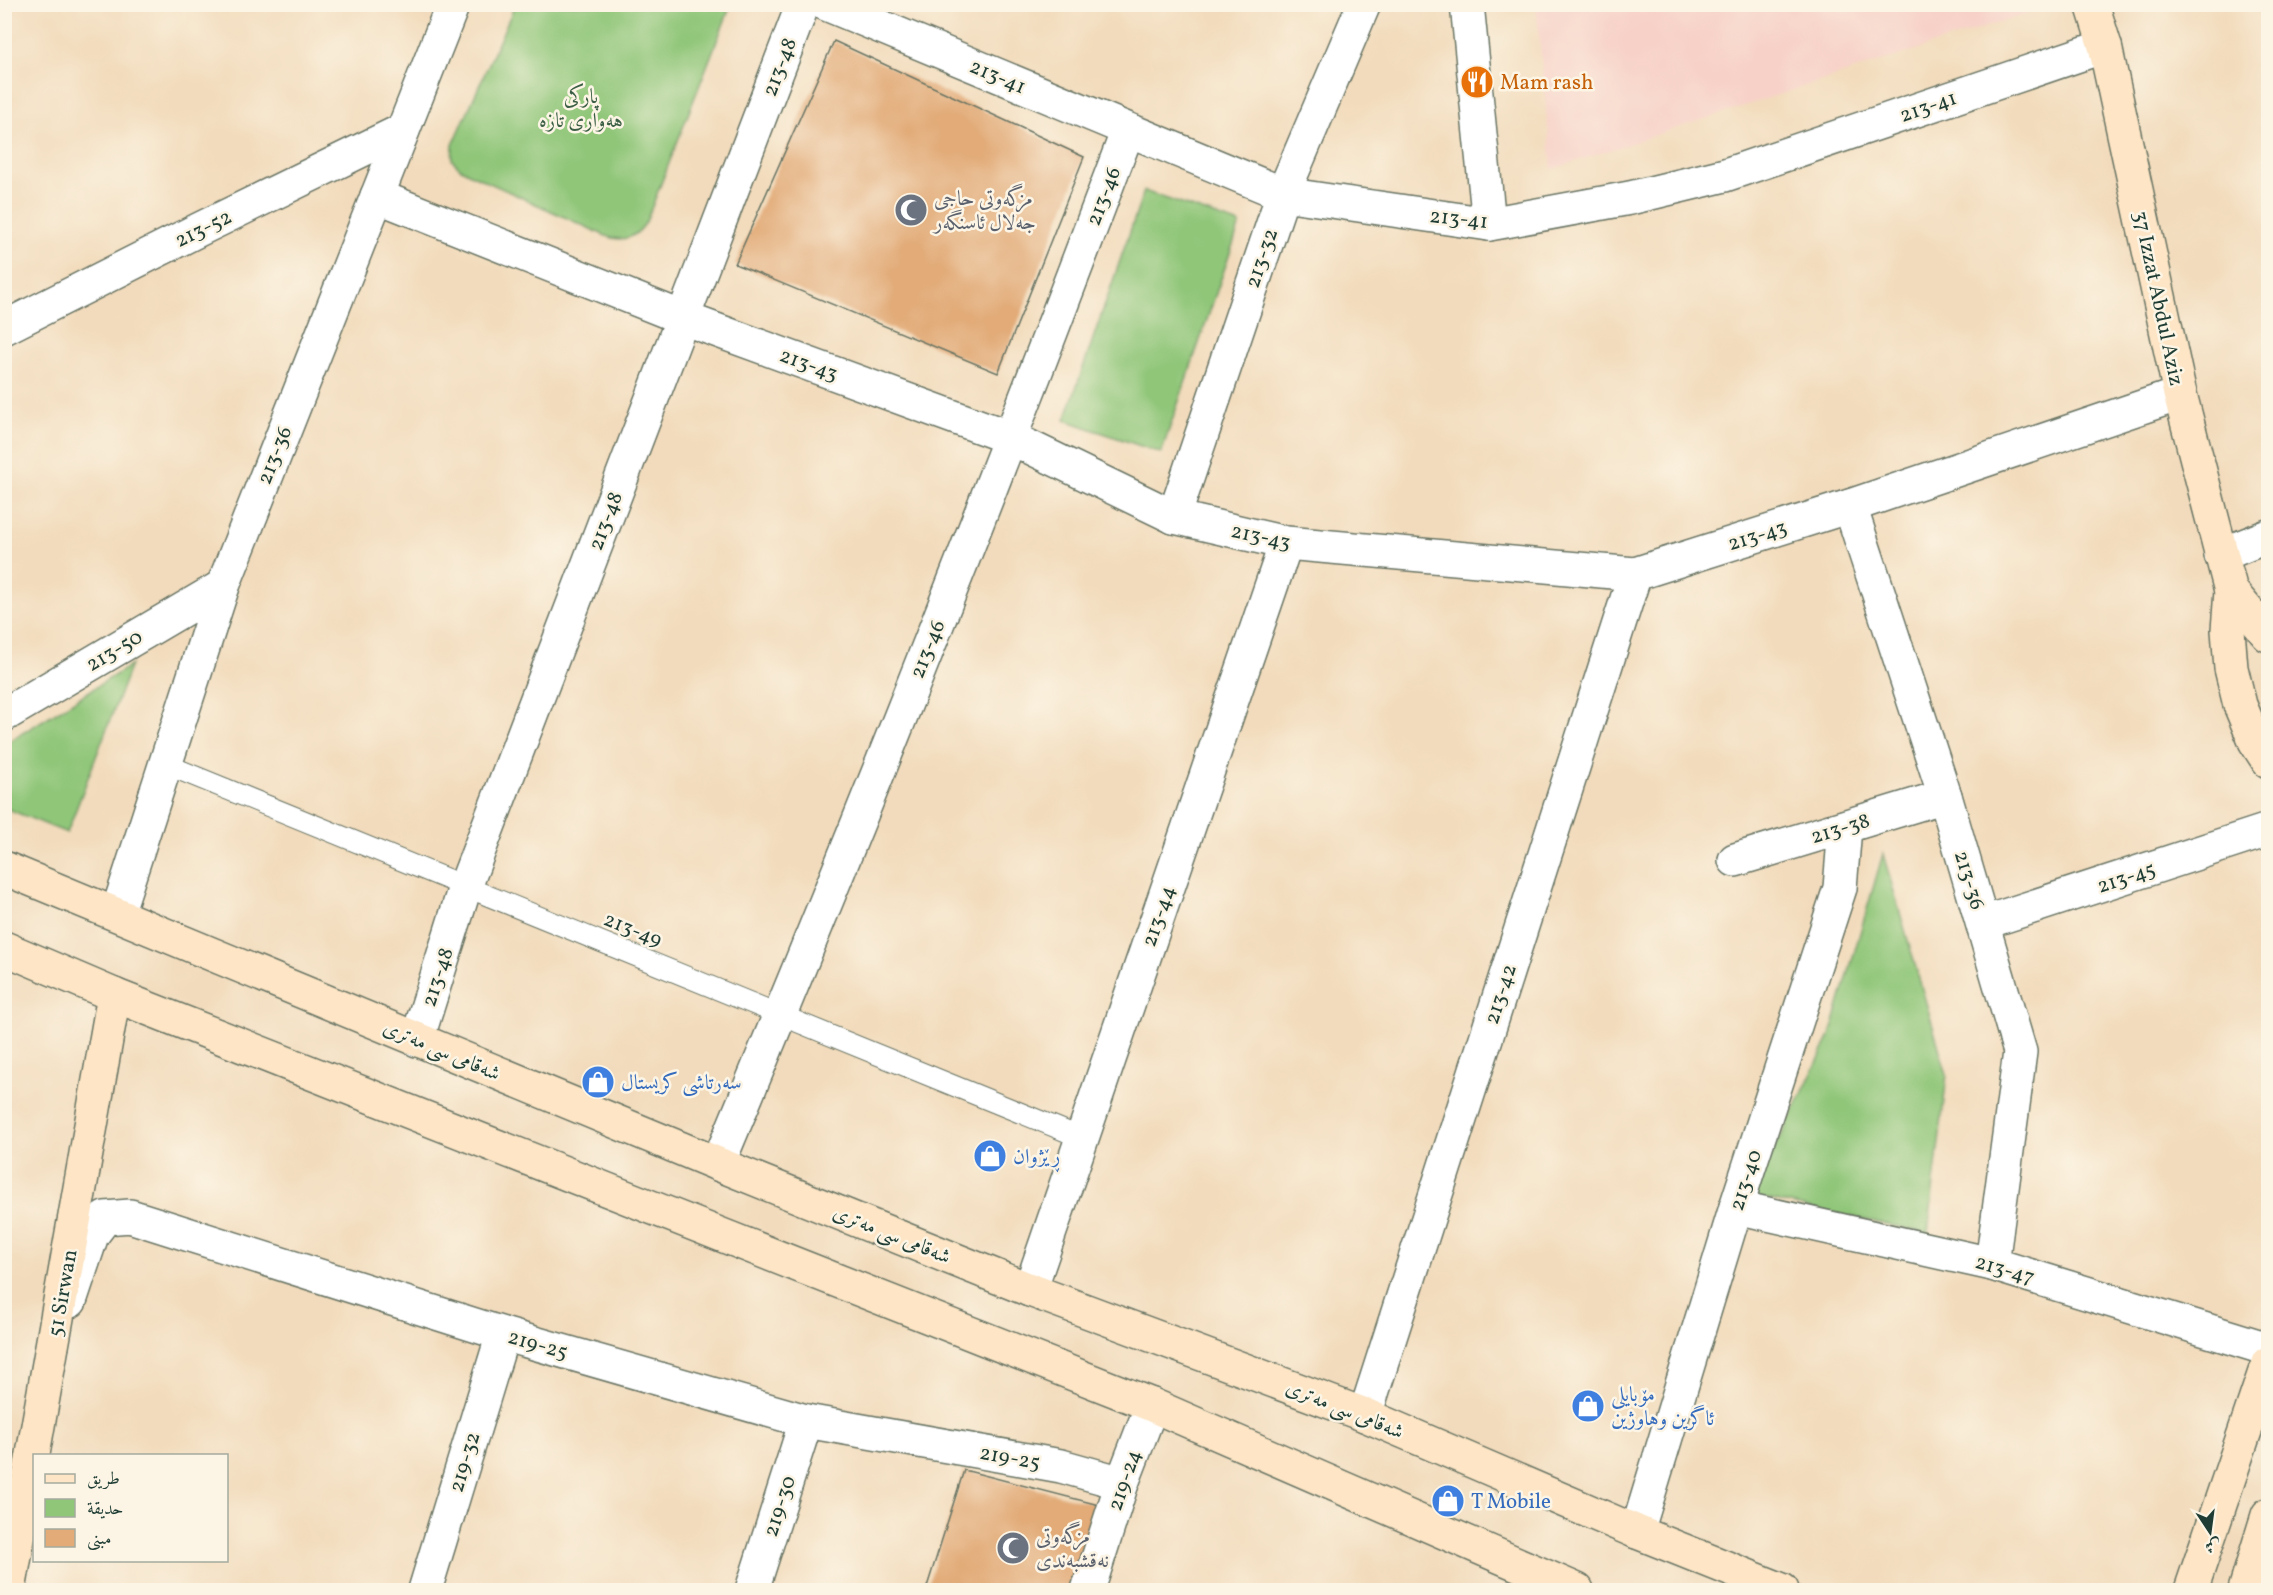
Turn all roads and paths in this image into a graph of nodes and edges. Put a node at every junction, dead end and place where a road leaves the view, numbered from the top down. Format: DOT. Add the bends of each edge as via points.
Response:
graph roads {
  1 [pos="453,4"];
  2 [pos="803,4"];
  3 [pos="826,4"];
  4 [pos="1364,4"];
  5 [pos="1467,4"];
  6 [pos="2092,4"];
  7 [pos="2104,46"];
  8 [pos="404,130"];
  9 [pos="1128,130"];
  10 [pos="1283,194"];
  11 [pos="377,196"];
  12 [pos="1489,224"];
  13 [pos="683,318"];
  14 [pos="4,328"];
  15 [pos="2180,394"];
  16 [pos="1011,438"];
  17 [pos="1850,506"];
  18 [pos="1174,517"];
  19 [pos="2268,536"];
  20 [pos="1286,543"];
  21 [pos="2222,555"];
  22 [pos="1635,574"];
  23 [pos="223,586"];
  24 [pos="2231,591"];
  25 [pos="2268,636"];
  26 [pos="4,715"];
  27 [pos="2268,761"];
  28 [pos="165,764"];
  29 [pos="1945,796"];
  30 [pos="1845,827"];
  31 [pos="2268,830"];
  32 [pos="1736,860"];
  33 [pos="4,868"];
  34 [pos="465,887"];
  35 [pos="117,914"];
  36 [pos="1983,923"];
  37 [pos="4,948"];
  38 [pos="114,995"];
  39 [pos="780,1016"];
  40 [pos="417,1040"];
  41 [pos="1083,1138"];
  42 [pos="718,1164"];
  43 [pos="1736,1207"];
  44 [pos="1992,1264"];
  45 [pos="1030,1290"];
  46 [pos="503,1334"];
  47 [pos="2268,1349"];
  48 [pos="51,1356"];
  49 [pos="2268,1363"];
  50 [pos="1152,1405"];
  51 [pos="1365,1415"];
  52 [pos="806,1421"];
  53 [pos="33,1454"];
  54 [pos="33,1456"];
  55 [pos="1122,1483"];
  56 [pos="2268,1515"];
  57 [pos="1637,1532"];
  58 [pos="9,1590"];
  59 [pos="425,1590"];
  60 [pos="752,1590"];
  61 [pos="1088,1590"];
  62 [pos="1577,1590"];
  63 [pos="1782,1590"];
  64 [pos="2191,1590"];
  65 [pos="2245,1590"];
  1 -- 8 [label="street, 213-36"];
  2 -- 13 [label="street, 213-48"];
  3 -- 9 [label="street, 213-41"];
  4 -- 10 [label="street, 213-32"];
  5 -- 12 [label="street"];
  6 -- 7 [label="main road, 37 Izzat Abdul Aziz"];
  7 -- 12 [label="street, 213-41" via="1725,174 1630,198"];
  7 -- 15 [label="main road, 37 Izzat Abdul Aziz"];
  8 -- 11 [label="street, 213-36"];
  8 -- 14 [label="street, 213-52"];
  9 -- 10 [label="street, 213-41"];
  9 -- 16 [label="street, 213-46"];
  10 -- 12 [label="street, 213-41"];
  10 -- 18 [label="street, 213-32"];
  11 -- 13 [label="street, 213-43"];
  11 -- 23 [label="street, 213-36"];
  13 -- 16 [label="street, 213-43"];
  13 -- 34 [label="street, 213-48"];
  15 -- 17 [label="street, 213-43"];
  15 -- 21 [label="main road, 37 Izzat Abdul Aziz"];
  16 -- 18 [label="street, 213-43"];
  16 -- 39 [label="street, 213-46"];
  17 -- 22 [label="street, 213-43"];
  17 -- 29 [label="street, 213-36"];
  18 -- 20 [label="street, 213-43"];
  19 -- 21 [label="street"];
  20 -- 22 [label="street, 213-43"];
  20 -- 41 [label="street, 213-44"];
  21 -- 24 [label="main road, 37 Izzat Abdul Aziz"];
  22 -- 51 [label="street, 213-42"];
  23 -- 26 [label="street, 213-50"];
  23 -- 28 [label="street, 213-36"];
  24 -- 25 [label="main road, 37 Izzat Abdul Aziz"];
  24 -- 27 [label="main road, 37 Izzat Abdul Aziz" via="2231,668 2240,705"];
  28 -- 34 [label="lane, 213-49"];
  28 -- 35 [label="street, 213-36"];
  29 -- 30 [label="street, 213-38"];
  29 -- 36 [label="street, 213-36"];
  30 -- 32 [label="street, 213-38"];
  30 -- 43 [label="street, 213-40" via="1840,888"];
  31 -- 36 [label="street, 213-45"];
  33 -- 35 [label="main road, شەقامی سی مەتری"];
  34 -- 39 [label="lane, 213-49"];
  34 -- 40 [label="street, 213-48"];
  35 -- 40 [label="main road, شەقامی سی مەتری"];
  36 -- 44 [label="street, 213-36" via="2020,1052"];
  37 -- 38 [label="main road"];
  38 -- 48 [label="main road, 51 Sirwan"];
  38 -- 50 [label="main road"];
  39 -- 41 [label="lane, 213-49"];
  39 -- 42 [label="street, 213-46"];
  40 -- 42 [label="main road, شەقامی سی مەتری"];
  41 -- 45 [label="street, 213-44"];
  42 -- 45 [label="main road, شەقامی سی مەتری"];
  43 -- 44 [label="street, 213-47"];
  43 -- 57 [label="street, 213-40"];
  44 -- 47 [label="street, 213-47"];
  45 -- 51 [label="main road, شەقامی سی مەتری"];
  46 -- 48 [label="street, 219-25" via="130,1216 105,1218 92,1235"];
  46 -- 52 [label="street, 219-25"];
  46 -- 59 [label="street, 219-32"];
  48 -- 53 [label="main road, 51 Sirwan"];
  49 -- 64 [label="main road"];
  50 -- 55 [label="street, 219-24"];
  50 -- 62 [label="main road"];
  51 -- 57 [label="main road, شەقامی سی مەتری"];
  52 -- 55 [label="street, 219-25" via="1061,1466"];
  52 -- 60 [label="street, 219-30"];
  54 -- 58 [label="main road, 51 Sirwan"];
  55 -- 61 [label="street, 219-24"];
  56 -- 65 [label="main road"];
  57 -- 63 [label="main road, شەقامی سی مەتری"];
}
